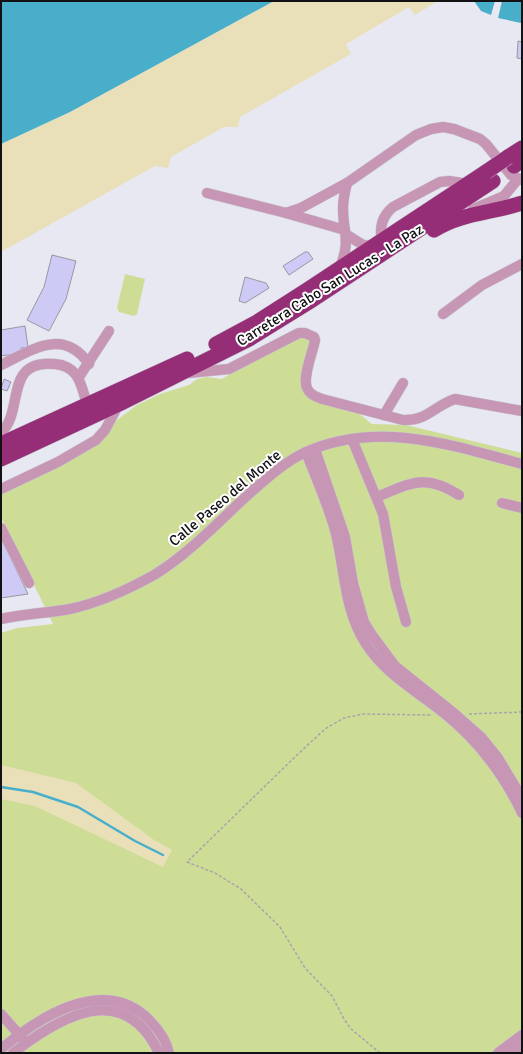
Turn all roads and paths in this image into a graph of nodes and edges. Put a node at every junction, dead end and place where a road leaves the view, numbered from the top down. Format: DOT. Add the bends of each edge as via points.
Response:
graph roads {
  1 [pos="522,148"];
  2 [pos="517,169"];
  3 [pos="490,176"];
  4 [pos="347,183"];
  5 [pos="468,184"];
  6 [pos="207,193"];
  7 [pos="522,203"];
  8 [pos="286,213"];
  9 [pos="443,224"];
  10 [pos="346,232"];
  11 [pos="377,244"];
  12 [pos="522,264"];
  13 [pos="340,268"];
  14 [pos="312,300"];
  15 [pos="443,314"];
  16 [pos="109,331"];
  17 [pos="89,364"];
  18 [pos="1,365"];
  19 [pos="180,374"];
  20 [pos="79,377"];
  21 [pos="403,383"];
  22 [pos="87,404"];
  23 [pos="119,404"];
  24 [pos="522,411"];
  25 [pos="384,415"];
  26 [pos="1,433"];
  27 [pos="352,439"];
  28 [pos="1,444"];
  29 [pos="311,450"];
  30 [pos="1,459"];
  31 [pos="522,464"];
  32 [pos="1,489"];
  33 [pos="459,495"];
  34 [pos="377,497"];
  35 [pos="502,503"];
  36 [pos="522,508"];
  37 [pos="1,528"];
  38 [pos="29,583"];
  39 [pos="1,619"];
  40 [pos="406,622"];
  41 [pos="522,712"];
  42 [pos="450,714"];
  43 [pos="522,798"];
  44 [pos="522,813"];
  45 [pos="113,1005"];
  46 [pos="1,1014"];
  47 [pos="19,1034"];
  48 [pos="522,1035"];
  49 [pos="27,1043"];
  50 [pos="522,1045"];
  51 [pos="1,1049"];
  52 [pos="13,1053"];
  53 [pos="159,1053"];
  54 [pos="169,1053"];
  55 [pos="380,1053"];
  56 [pos="498,1053"];
  57 [pos="510,1053"];
  1 -- 2 [label="highway, Carretera Cabo San Lucas - La Paz"];
  2 -- 3 [label="highway, Carretera Cabo San Lucas - La Paz, bridge"];
  2 -- 4 [label="street" via="510,175 480,139 443,127 416,135"];
  2 -- 9 [label="street" via="504,196"];
  3 -- 5 [label="highway, Carretera Cabo San Lucas - La Paz"];
  3 -- 14 [label="highway, Carretera Cabo San Lucas - La Paz"];
  4 -- 8 [label="street" via="301,208"];
  4 -- 10 [label="street" via="342,209"];
  5 -- 11 [label="highway, Carretera Cabo San Lucas - La Paz"];
  5 -- 11 [label="street" via="440,182 393,207 387,212 381,225"];
  6 -- 8 [label="street"];
  7 -- 9 [label="highway"];
  8 -- 10 [label="street"];
  9 -- 14 [label="highway" via="358,277"];
  10 -- 11 [label="street" via="364,245"];
  10 -- 13 [label="street" via="346,254"];
  11 -- 13 [label="highway, Carretera Cabo San Lucas - La Paz"];
  12 -- 15 [label="street" via="482,285"];
  13 -- 22 [label="highway, Carretera Cabo San Lucas - La Paz" via="257,322 222,341"];
  14 -- 19 [label="highway, Carretera Cabo San Lucas - La Paz" via="249,338"];
  16 -- 17 [label="street"];
  17 -- 18 [label="street" via="81,352 71,346 59,344 38,346"];
  17 -- 20 [label="street"];
  19 -- 23 [label="highway, Carretera Cabo San Lucas - La Paz"];
  19 -- 25 [label="street" via="229,369 292,335 305,332 315,340 306,379 311,394"];
  20 -- 22 [label="street"];
  20 -- 26 [label="street" via="73,370 61,364 43,364 27,371 21,376 17,387 9,424"];
  21 -- 25 [label="street"];
  22 -- 28 [label="highway, Carretera Cabo San Lucas - La Paz"];
  23 -- 30 [label="highway, Carretera Cabo San Lucas - La Paz"];
  23 -- 32 [label="street" via="105,430 96,440 58,462"];
  24 -- 25 [label="street" via="461,398 449,401 423,418 415,420"];
  27 -- 29 [label="street, Calle Paseo del Monte"];
  27 -- 31 [label="street, Calle Paseo del Monte" via="372,436 410,437"];
  27 -- 34 [label="street"];
  29 -- 39 [label="street, Calle Paseo del Monte" via="288,462 203,538 154,575 115,593 72,608"];
  29 -- 42 [label="street" via="349,584 350,612 357,629 378,660 397,679"];
  33 -- 34 [label="street" via="449,488 424,481 406,485"];
  34 -- 40 [label="street" via="383,514 396,587"];
  35 -- 36 [label="street"];
  37 -- 38 [label="street"];
  41 -- 42 [label="path"];
  42 -- 43 [label="street" via="480,737 498,758"];
  42 -- 44 [label="street" via="488,757"];
  42 -- 55 [label="path" via="362,714 344,718 325,729 186,862 215,873 240,889 276,923 305,968 332,996 351,1029"];
  45 -- 47 [label="street" via="102,999 84,1002 56,1012"];
  45 -- 49 [label="street" via="63,1020"];
  45 -- 53 [label="street" via="140,1025 152,1039"];
  45 -- 54 [label="street" via="137,1010 152,1022"];
  46 -- 47 [label="street"];
  47 -- 49 [label="street"];
  47 -- 51 [label="street"];
  48 -- 56 [label="street"];
  49 -- 52 [label="street"];
  50 -- 57 [label="street"];
}
